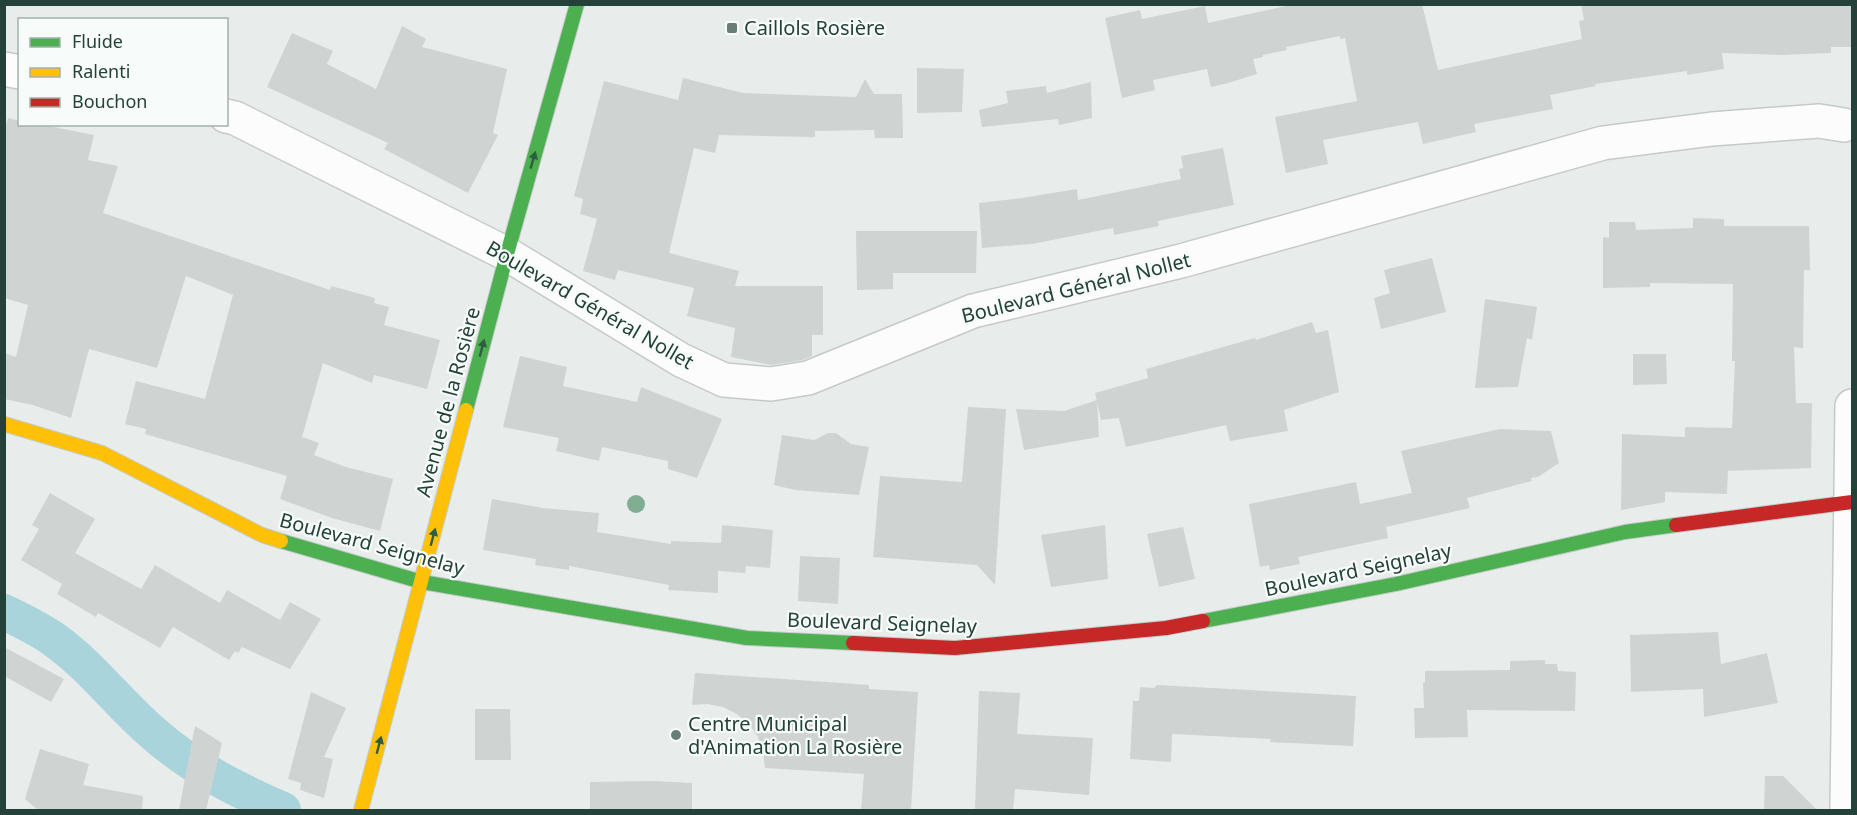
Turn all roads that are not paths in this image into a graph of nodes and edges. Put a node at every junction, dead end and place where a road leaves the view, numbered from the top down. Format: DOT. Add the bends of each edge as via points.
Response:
graph roads {
  1 [pos="577,4"];
  2 [pos="228,117"];
  3 [pos="1850,128"];
  4 [pos="507,254"];
  5 [pos="1852,406"];
  6 [pos="4,424"];
  7 [pos="1852,502"];
  8 [pos="422,582"];
  9 [pos="363,806"];
  10 [pos="1847,810"];
  4 -- 1 [label="street, Avenue de la Rosière, one-way"];
  2 -- 4 [label="street, Boulevard Général Nollet"];
  3 -- 4 [label="street, Boulevard Général Nollet" via="1819,122 1712,129 1603,143 1181,261 973,311 808,378 771,384 724,380 681,360"];
  8 -- 4 [label="street, Avenue de la Rosière, one-way"];
  5 -- 7 [label="street"];
  6 -- 8 [label="street, Boulevard Seignelay" via="102,453 261,535"];
  7 -- 8 [label="street, Boulevard Seignelay" via="1625,532 1396,584 1166,628 955,648 747,638"];
  7 -- 10 [label="street"];
  9 -- 8 [label="street, Avenue de la Rosière, one-way"];
}
